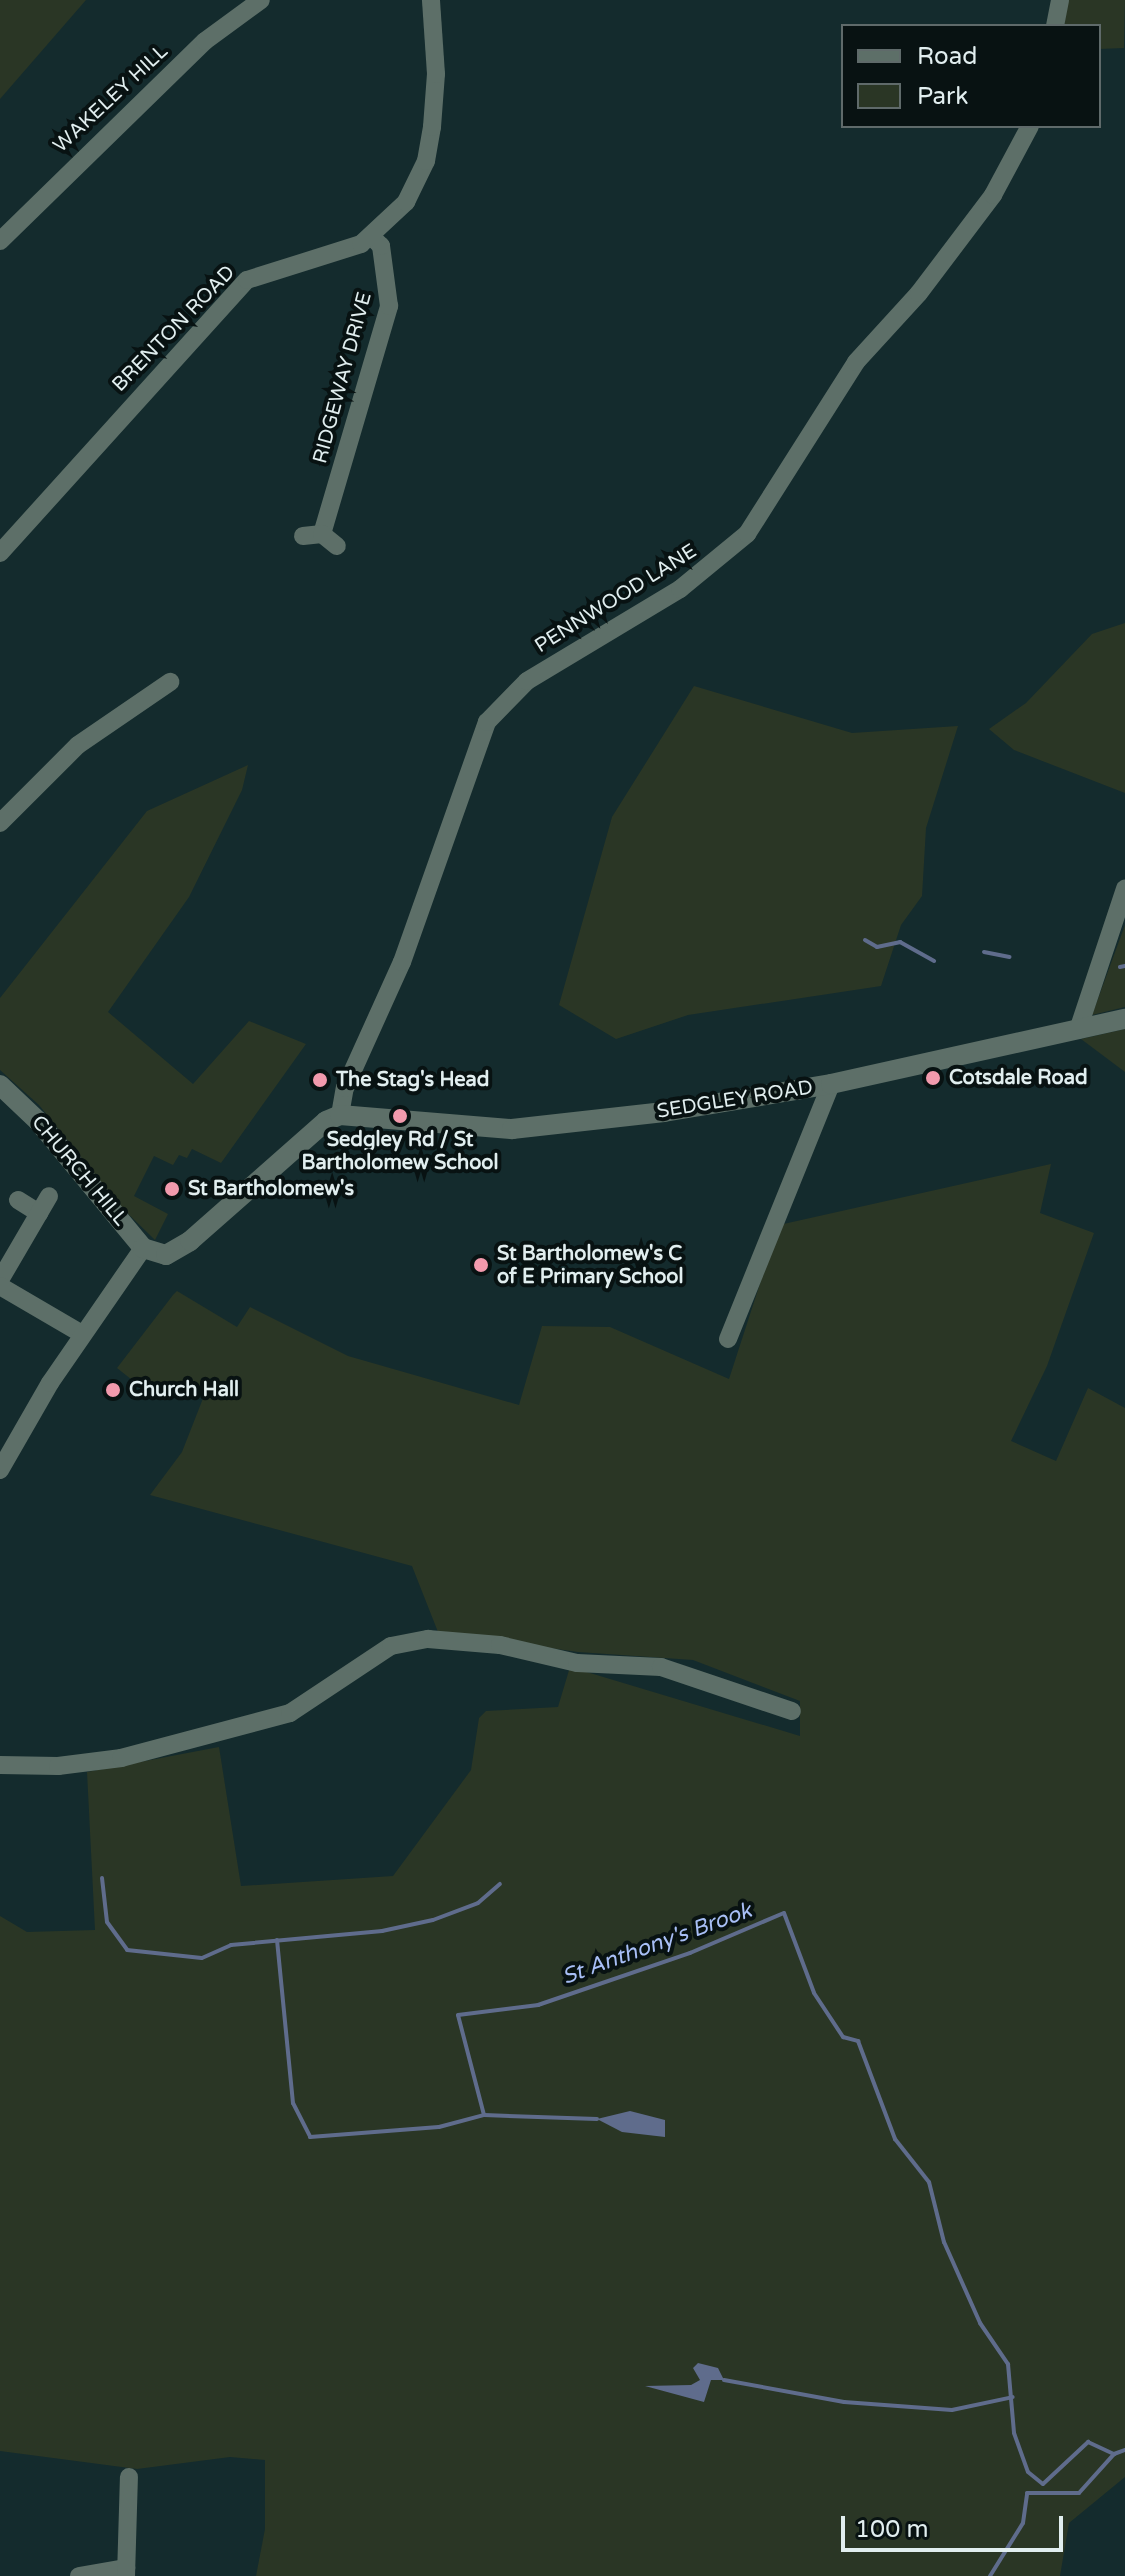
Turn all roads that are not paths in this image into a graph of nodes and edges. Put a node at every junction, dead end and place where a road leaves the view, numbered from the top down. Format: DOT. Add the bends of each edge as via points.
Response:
graph roads {
  1 [pos="431,0"];
  2 [pos="1060,0"];
  3 [pos="250,3"];
  4 [pos="1055,24"];
  5 [pos="1029,128"];
  6 [pos="371,236"];
  7 [pos="1,237"];
  8 [pos="322,534"];
  9 [pos="303,536"];
  10 [pos="337,546"];
  11 [pos="0,553"];
  12 [pos="170,682"];
  13 [pos="0,823"];
  14 [pos="1125,889"];
  15 [pos="1125,1019"];
  16 [pos="1078,1030"];
  17 [pos="831,1084"];
  18 [pos="0,1085"];
  19 [pos="340,1115"];
  20 [pos="49,1196"];
  21 [pos="18,1200"];
  22 [pos="39,1213"];
  23 [pos="150,1252"];
  24 [pos="0,1283"];
  25 [pos="82,1334"];
  26 [pos="728,1339"];
  27 [pos="0,1470"];
  28 [pos="792,1711"];
  29 [pos="0,1765"];
  30 [pos="129,2477"];
  31 [pos="126,2572"];
  32 [pos="79,2576"];
  1 -- 6 [label="street, BRENTON ROAD" via="436,74 426,161 406,202"];
  2 -- 4 [label="street"];
  3 -- 7 [label="street, WAKELEY HILL"];
  5 -- 19 [label="street, PENNWOOD LANE" via="993,195 919,293 856,362 747,534 680,589 527,681 487,722 402,962 345,1088"];
  6 -- 8 [label="street, RIDGEWAY DRIVE" via="384,257 389,306"];
  6 -- 11 [label="street, BRENTON ROAD" via="353,248 247,280"];
  8 -- 9 [label="street"];
  8 -- 10 [label="street"];
  12 -- 13 [label="street" via="78,745"];
  14 -- 16 [label="street"];
  15 -- 16 [label="street, SEDGLEY ROAD"];
  16 -- 17 [label="street, SEDGLEY ROAD"];
  17 -- 19 [label="street, SEDGLEY ROAD" via="709,1107 512,1129"];
  17 -- 26 [label="street"];
  18 -- 23 [label="street, CHURCH HILL" via="38,1121"];
  19 -- 23 [label="street" via="326,1121 190,1241"];
  20 -- 22 [label="street"];
  21 -- 22 [label="street"];
  22 -- 24 [label="street"];
  23 -- 25 [label="street"];
  24 -- 25 [label="street"];
  25 -- 27 [label="street"];
  28 -- 29 [label="street" via="661,1667 577,1663 500,1645 428,1639 391,1646 290,1713 121,1758 58,1766"];
  30 -- 31 [label="street"];
  31 -- 32 [label="street"];
}
